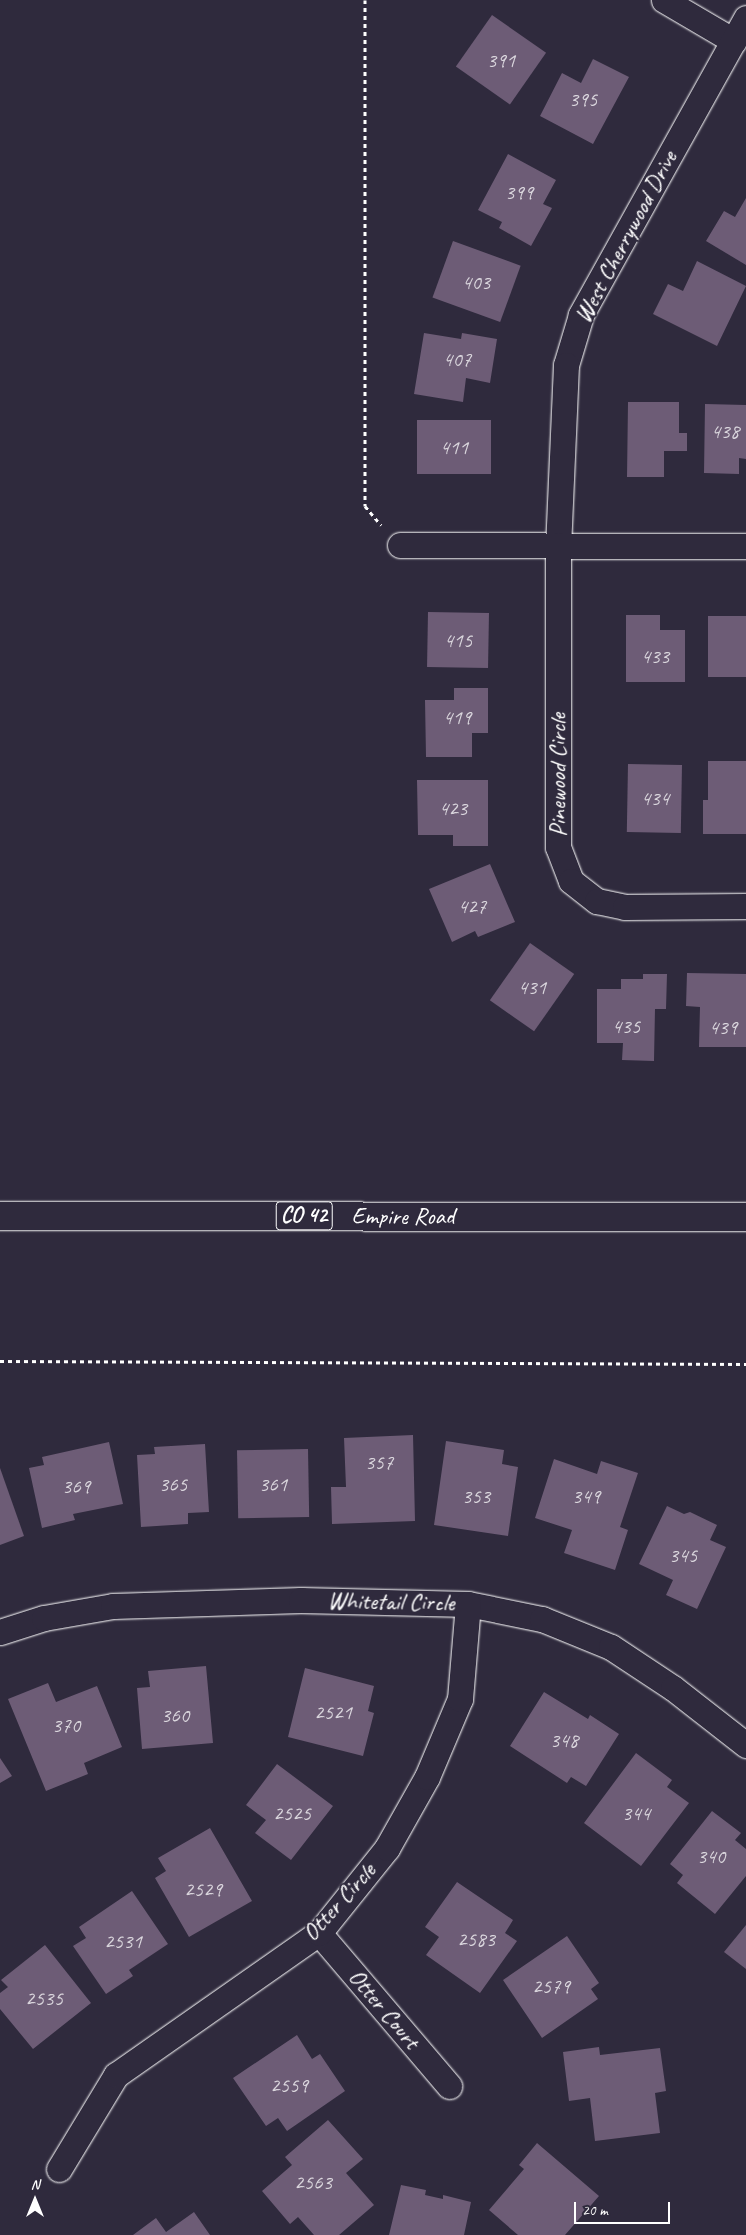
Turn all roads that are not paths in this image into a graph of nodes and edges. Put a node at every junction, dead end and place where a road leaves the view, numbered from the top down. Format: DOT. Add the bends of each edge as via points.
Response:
graph roads {
  1 [pos="664,0"];
  2 [pos="746,18"];
  3 [pos="734,41"];
  4 [pos="400,545"];
  5 [pos="558,545"];
  6 [pos="735,546"];
  7 [pos="746,906"];
  8 [pos="0,1216"];
  9 [pos="746,1217"];
  10 [pos="468,1604"];
  11 [pos="0,1632"];
  12 [pos="746,1744"];
  13 [pos="319,1933"];
  14 [pos="449,2086"];
  15 [pos="58,2168"];
  1 -- 3 [label="street"];
  2 -- 3 [label="street, West Cherrywood Drive"];
  3 -- 5 [label="street, West Cherrywood Drive" via="581,315 565,374"];
  4 -- 5 [label="street"];
  5 -- 6 [label="street"];
  5 -- 7 [label="street, Pinewood Circle" via="558,847 571,881 597,901 625,907"];
  8 -- 9 [label="main road, Empire Road / CO 42"];
  10 -- 11 [label="street, Whitetail Circle" via="301,1600 113,1606 44,1618"];
  10 -- 12 [label="street, Whitetail Circle" via="542,1619 611,1647 674,1688"];
  10 -- 13 [label="street, Otter Circle" via="460,1699 427,1777 387,1848"];
  13 -- 14 [label="street, Otter Court"];
  13 -- 15 [label="street, Otter Circle" via="116,2075"];
}
